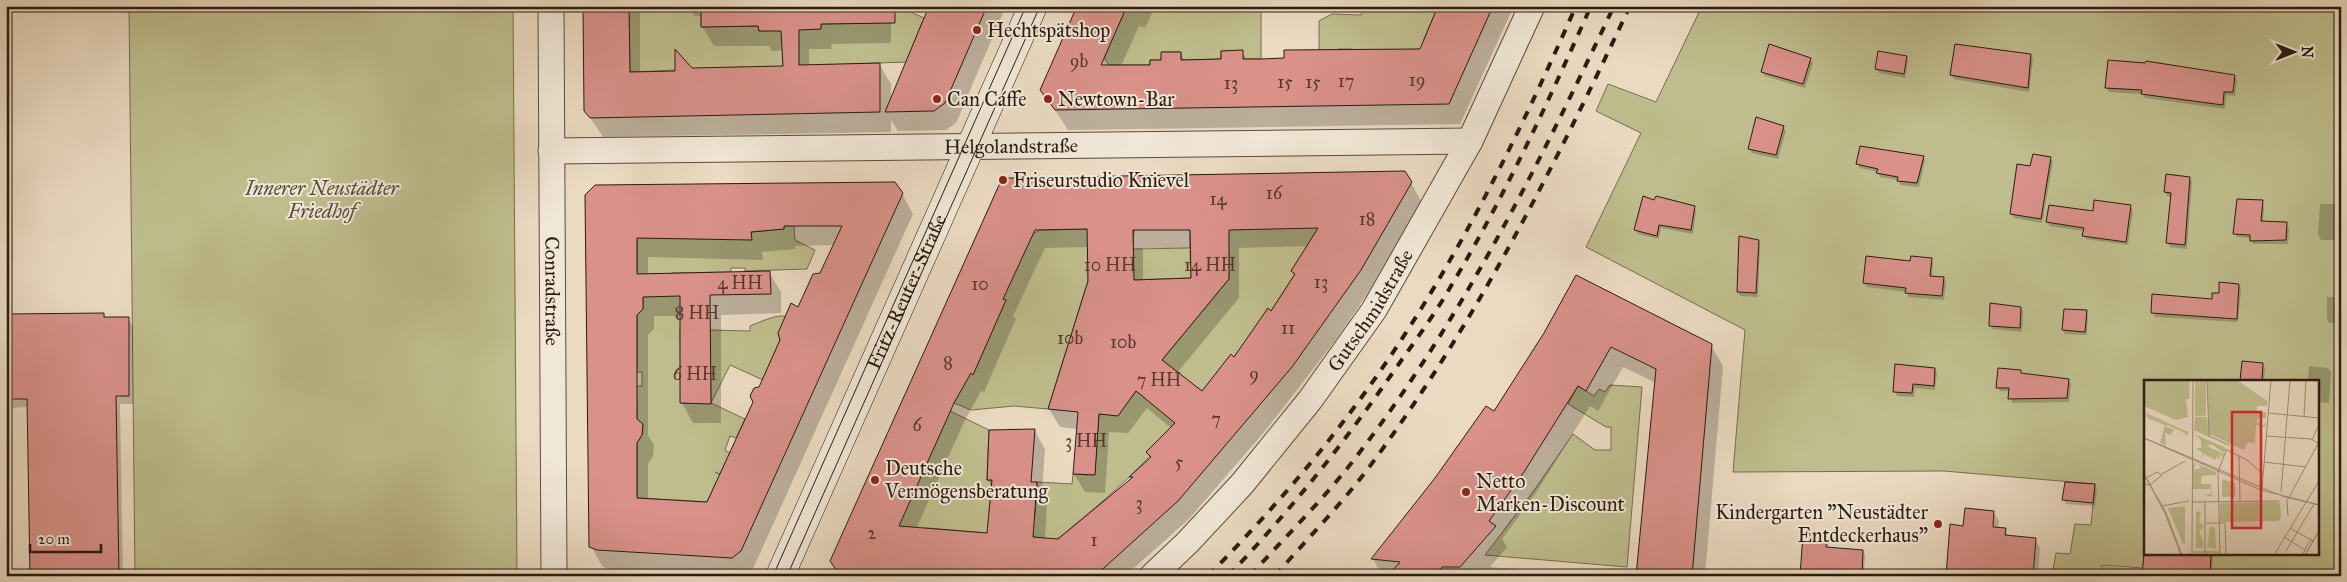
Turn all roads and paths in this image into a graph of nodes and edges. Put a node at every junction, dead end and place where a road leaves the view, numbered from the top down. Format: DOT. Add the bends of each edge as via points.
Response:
graph roads {
  1 [pos="551,6"];
  2 [pos="1033,6"];
  3 [pos="1532,6"];
  4 [pos="1470,141"];
  5 [pos="971,146"];
  6 [pos="551,151"];
  7 [pos="554,576"];
  8 [pos="780,576"];
  9 [pos="1152,576"];
  1 -- 6 [label="street, Conradstraße"];
  2 -- 5 [label="main road, Fritz-Reuter-Straße"];
  3 -- 4 [label="street, Gutschmidstraße"];
  4 -- 5 [label="street, Helgolandstraße"];
  4 -- 9 [label="street, Gutschmidstraße" via="1374,310 1310,400 1242,484 1188,543"];
  5 -- 6 [label="street, Helgolandstraße"];
  5 -- 8 [label="main road, Fritz-Reuter-Straße"];
  6 -- 7 [label="street, Conradstraße"];
}
